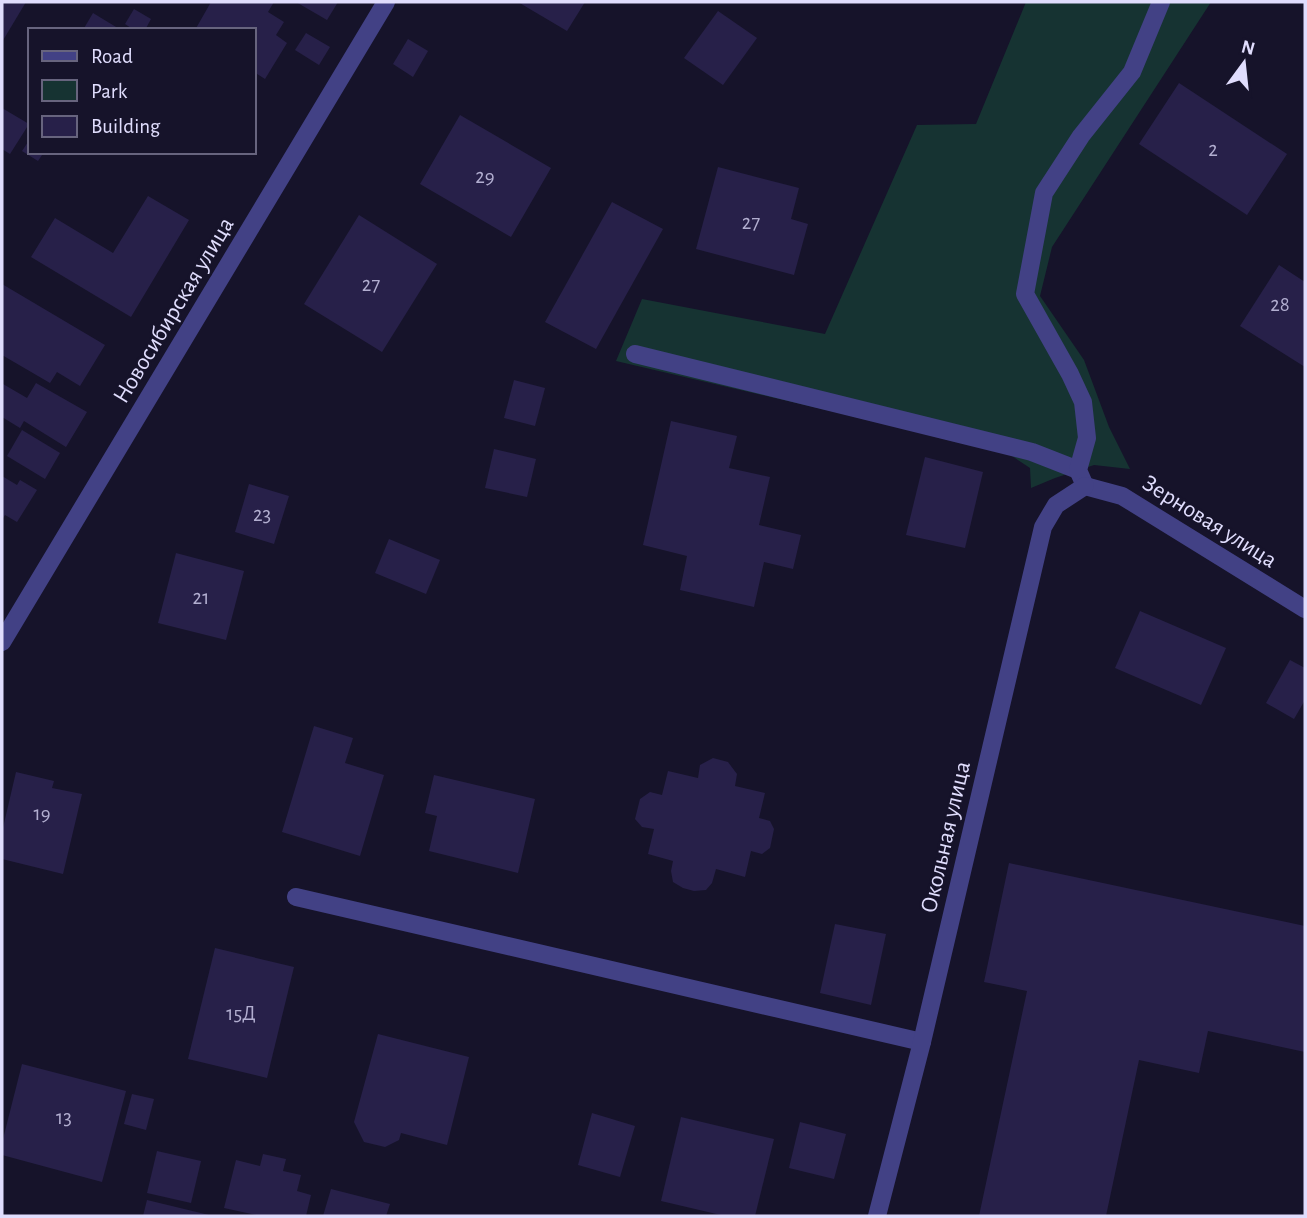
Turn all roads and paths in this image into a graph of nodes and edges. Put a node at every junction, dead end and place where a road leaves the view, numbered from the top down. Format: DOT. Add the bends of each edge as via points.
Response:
graph roads {
  1 [pos="386,2"];
  2 [pos="1159,2"];
  3 [pos="635,354"];
  4 [pos="1082,478"];
  5 [pos="1305,609"];
  6 [pos="2,642"];
  7 [pos="296,897"];
  8 [pos="922,1042"];
  9 [pos="877,1216"];
  1 -- 6 [label="street, Новосибирская улица"];
  2 -- 4 [label="street" via="1132,72 1044,193 1025,294 1083,402 1087,438"];
  3 -- 4 [label="street, Зерновая улица" via="1032,452"];
  4 -- 5 [label="street, Зерновая улица" via="1122,496"];
  4 -- 8 [label="street, Окольная улица" via="1056,505 1043,527"];
  7 -- 8 [label="street"];
  8 -- 9 [label="street, Окольная улица"];
}
